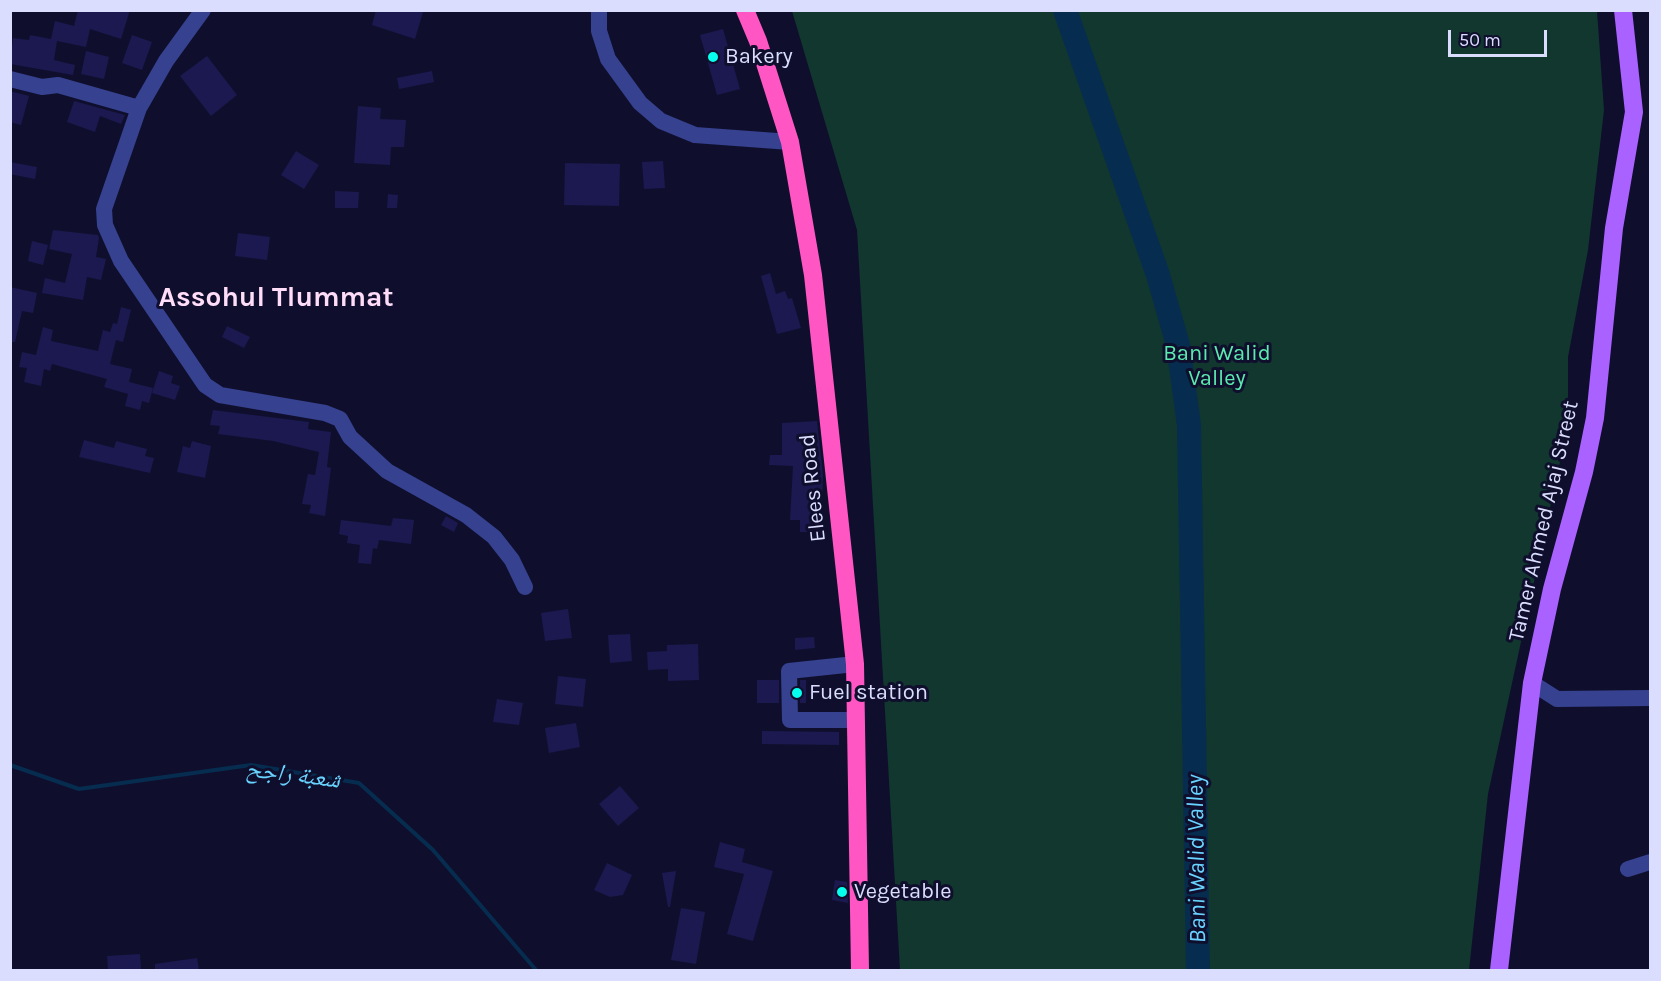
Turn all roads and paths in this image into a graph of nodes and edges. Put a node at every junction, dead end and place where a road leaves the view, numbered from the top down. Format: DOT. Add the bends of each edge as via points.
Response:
graph roads {
  1 [pos="203,10"];
  2 [pos="599,10"];
  3 [pos="745,10"];
  4 [pos="1623,10"];
  5 [pos="10,79"];
  6 [pos="139,108"];
  7 [pos="790,142"];
  8 [pos="525,587"];
  9 [pos="855,664"];
  10 [pos="1532,683"];
  11 [pos="1650,698"];
  12 [pos="856,720"];
  13 [pos="1650,862"];
  14 [pos="1628,869"];
  15 [pos="860,970"];
  16 [pos="1499,970"];
  1 -- 6 [label="street"];
  2 -- 7 [label="street" via="599,31 608,59 640,103 661,121 694,135"];
  3 -- 7 [label="highway, Elees Road"];
  4 -- 10 [label="main road, Tamer Ahmed Ajaj Street" via="1634,112 1614,228 1595,418"];
  5 -- 6 [label="street" via="42,87 58,85"];
  6 -- 8 [label="street" via="104,209 105,225 121,261 205,385 220,395 340,419 350,437 387,471 466,515 494,537 512,560"];
  7 -- 9 [label="highway, Elees Road" via="813,274"];
  9 -- 12 [label="highway, Elees Road"];
  9 -- 12 [label="street" via="789,671 790,720"];
  10 -- 11 [label="street" via="1557,699"];
  10 -- 16 [label="main road, Tamer Ahmed Ajaj Street"];
  12 -- 15 [label="highway, Elees Road"];
  13 -- 14 [label="street"];
}
